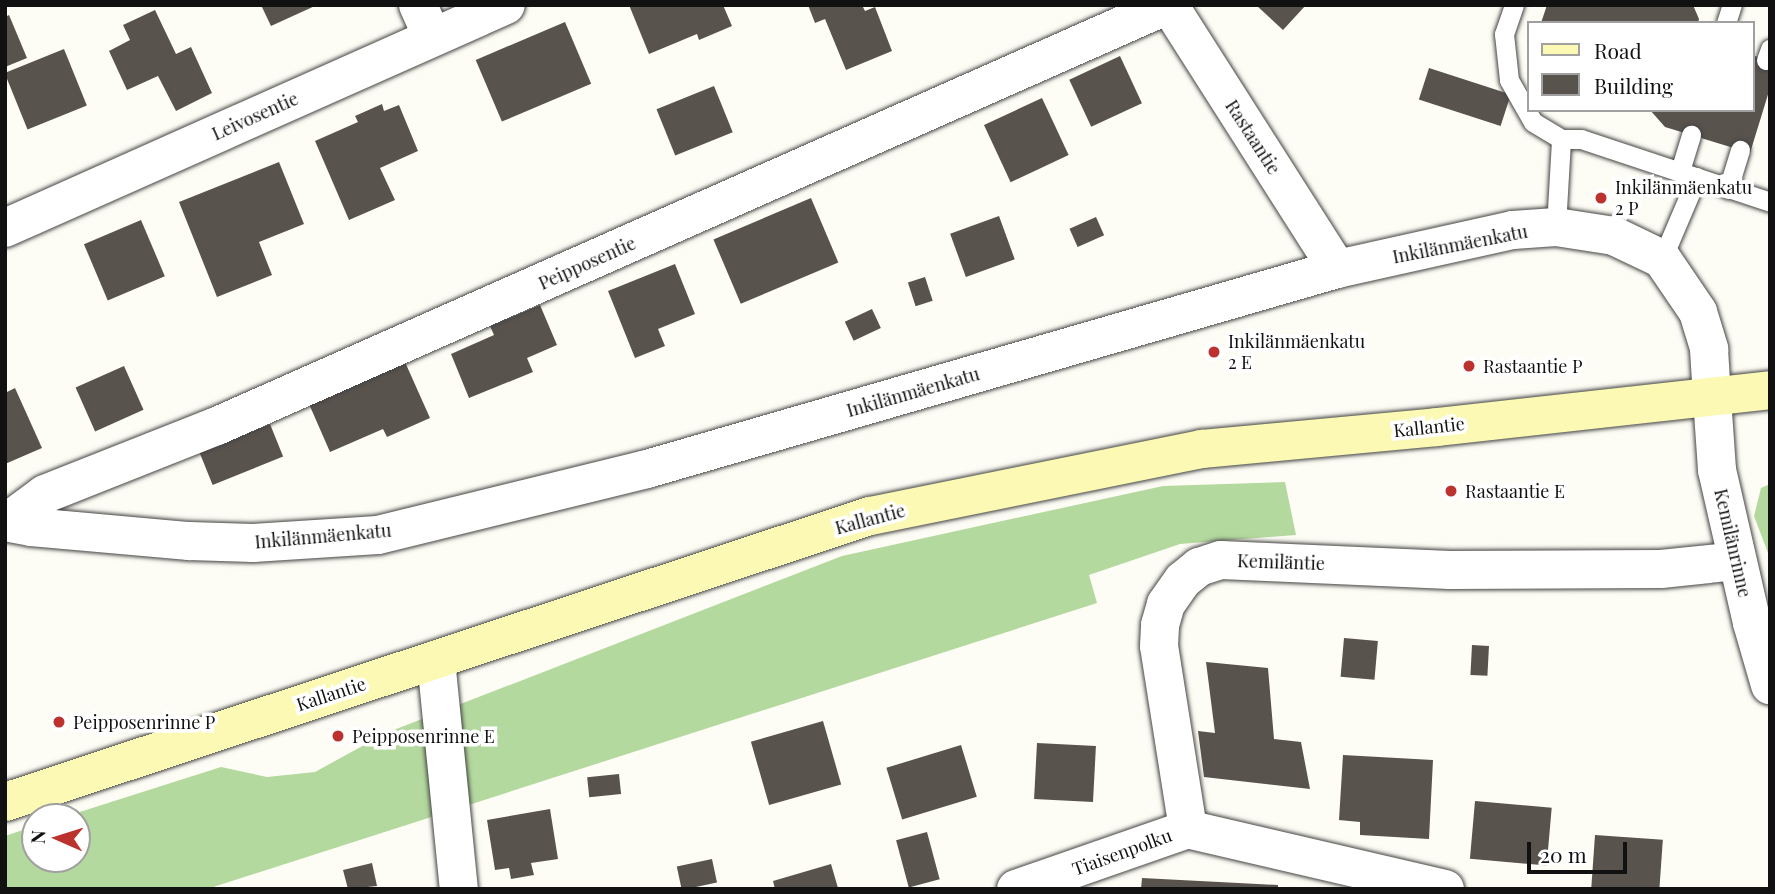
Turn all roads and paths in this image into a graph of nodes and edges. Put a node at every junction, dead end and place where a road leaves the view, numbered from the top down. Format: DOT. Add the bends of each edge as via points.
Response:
graph roads {
  1 [pos="506,5"];
  2 [pos="1169,5"];
  3 [pos="1514,5"];
  4 [pos="425,21"];
  5 [pos="1526,110"];
  6 [pos="1527,112"];
  7 [pos="1691,135"];
  8 [pos="1560,139"];
  9 [pos="1740,150"];
  10 [pos="1689,174"];
  11 [pos="1728,189"];
  12 [pos="1770,202"];
  13 [pos="1556,227"];
  14 [pos="5,229"];
  15 [pos="1662,259"];
  16 [pos="1337,269"];
  17 [pos="1770,390"];
  18 [pos="1712,398"];
  19 [pos="6,522"];
  20 [pos="1737,561"];
  21 [pos="1761,624"];
  22 [pos="436,660"];
  23 [pos="1770,685"];
  24 [pos="5,802"];
  25 [pos="1188,829"];
  26 [pos="459,889"];
  27 [pos="1016,889"];
  28 [pos="1445,889"];
  1 -- 4 [label="street, Leivosentie"];
  2 -- 16 [label="street, Rastaantie"];
  2 -- 19 [label="street, Peipposentie" via="218,426 45,494"];
  3 -- 5 [label="lane" via="1504,34 1509,80"];
  4 -- 14 [label="street, Leivosentie"];
  6 -- 8 [label="lane" via="1533,122"];
  7 -- 10 [label="lane"];
  8 -- 10 [label="lane" via="1581,139"];
  8 -- 13 [label="lane"];
  9 -- 11 [label="lane"];
  10 -- 11 [label="lane"];
  10 -- 15 [label="lane"];
  11 -- 12 [label="lane"];
  13 -- 15 [label="street, Inkilänmäenkatu" via="1614,236"];
  13 -- 16 [label="street, Inkilänmäenkatu" via="1513,230"];
  15 -- 18 [label="street" via="1698,312 1709,349"];
  16 -- 19 [label="street, Inkilänmäenkatu" via="647,469 378,535 253,543 189,541"];
  17 -- 18 [label="main road, Kallantie"];
  18 -- 20 [label="street, Kemilänrinne" via="1717,471"];
  18 -- 22 [label="main road, Kallantie" via="1202,449 870,516"];
  20 -- 21 [label="street, Kemilänrinne"];
  20 -- 25 [label="street, Kemiläntie" via="1661,569 1451,570 1221,560 1199,567 1166,604 1160,625"];
  21 -- 23 [label="street, Kemilänrinne"];
  22 -- 24 [label="main road, Kallantie"];
  22 -- 26 [label="street"];
  25 -- 27 [label="street, Tiaisenpolku"];
  25 -- 28 [label="street"];
}
